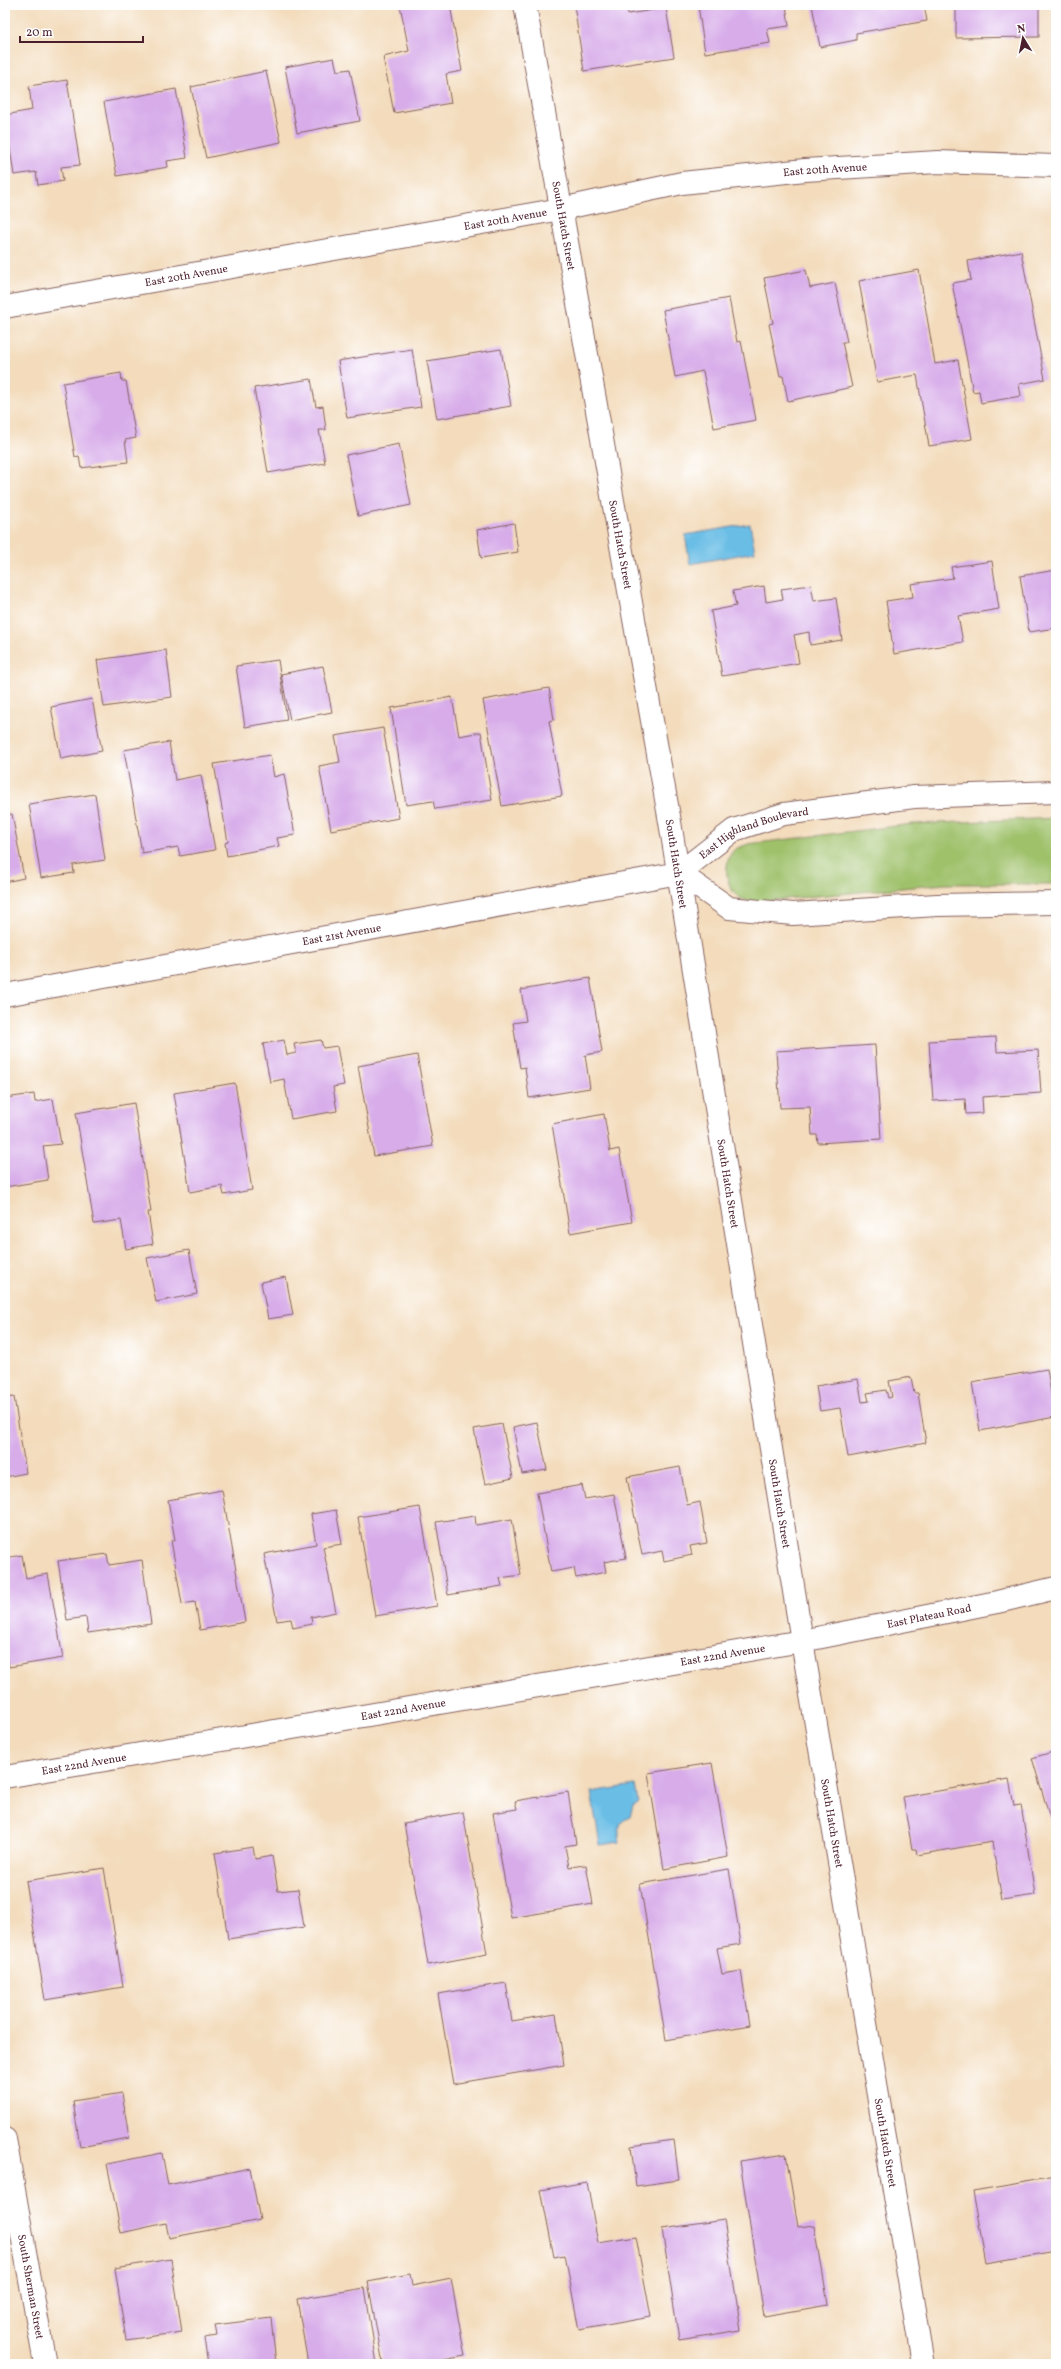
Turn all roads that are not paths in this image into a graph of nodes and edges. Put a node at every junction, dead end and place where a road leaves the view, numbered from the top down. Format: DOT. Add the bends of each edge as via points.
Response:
graph roads {
  1 [pos="525,5"];
  2 [pos="1056,166"];
  3 [pos="562,209"];
  4 [pos="5,307"];
  5 [pos="1056,792"];
  6 [pos="679,873"];
  7 [pos="1056,903"];
  8 [pos="5,995"];
  9 [pos="1056,1588"];
  10 [pos="802,1641"];
  11 [pos="5,1777"];
  12 [pos="5,2140"];
  13 [pos="45,2364"];
  14 [pos="923,2364"];
  1 -- 3 [label="street, South Hatch Street"];
  2 -- 3 [label="street, East 20th Avenue" via="938,162 805,170 682,183"];
  3 -- 4 [label="street, East 20th Avenue"];
  3 -- 6 [label="street, South Hatch Street"];
  5 -- 6 [label="street, East Highland Boulevard" via="914,797 784,814 734,830"];
  6 -- 7 [label="street" via="729,908 793,914 937,904"];
  6 -- 8 [label="street, East 21st Avenue"];
  6 -- 10 [label="street, South Hatch Street"];
  9 -- 10 [label="street, East Plateau Road"];
  10 -- 11 [label="street, East 22nd Avenue"];
  10 -- 14 [label="street, South Hatch Street"];
  12 -- 13 [label="street, South Sherman Street"];
}
